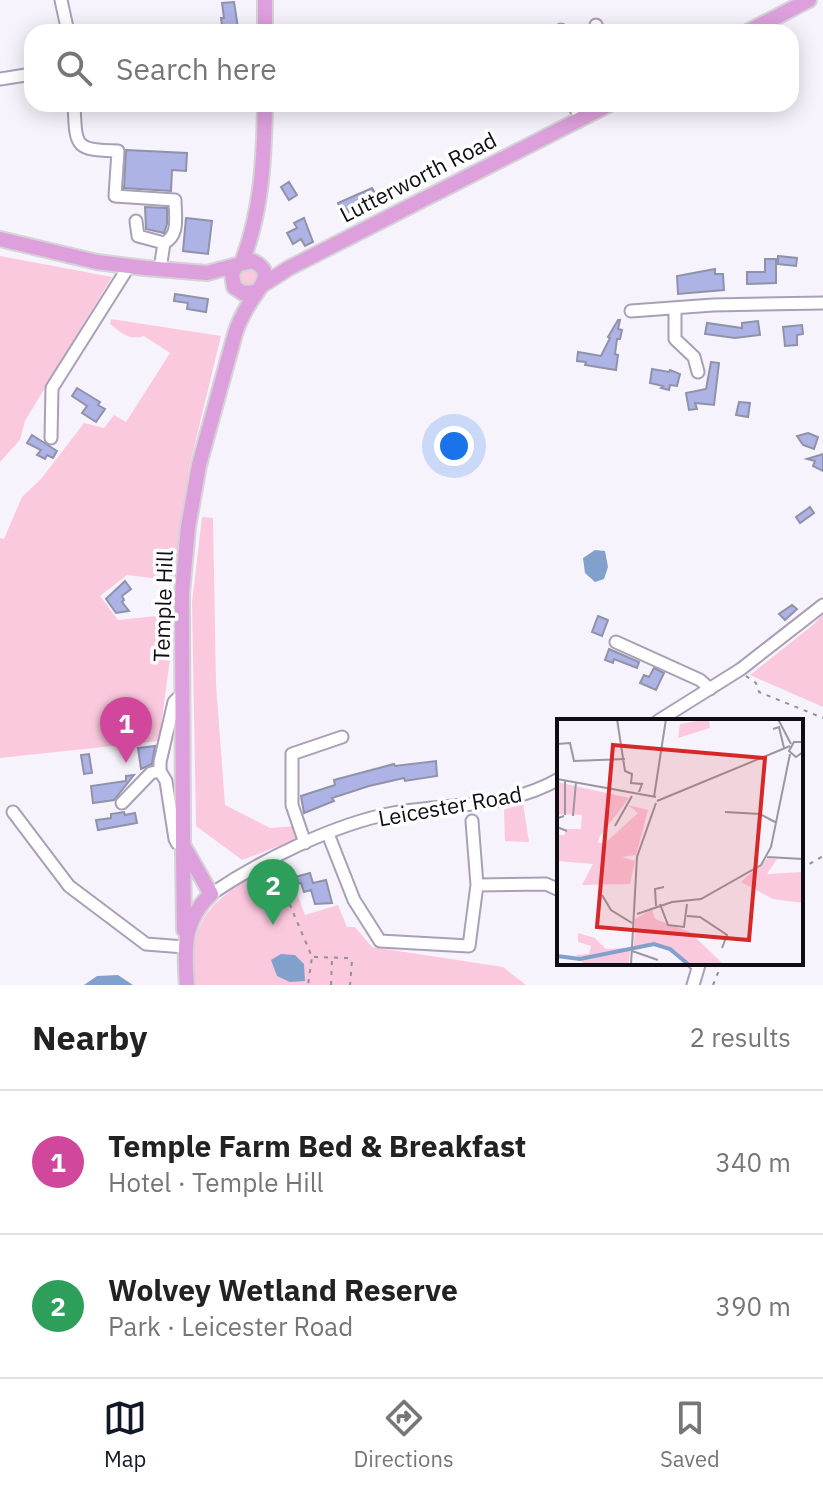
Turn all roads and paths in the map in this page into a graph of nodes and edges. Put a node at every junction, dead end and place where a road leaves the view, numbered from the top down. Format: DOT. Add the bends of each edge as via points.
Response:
graph roads {
  1 [pos="61,0"];
  2 [pos="265,0"];
  3 [pos="806,1"];
  4 [pos="66,24"];
  5 [pos="265,24"];
  6 [pos="762,24"];
  7 [pos="24,75"];
  8 [pos="0,79"];
  9 [pos="75,112"];
  10 [pos="265,112"];
  11 [pos="577,112"];
  12 [pos="594,112"];
  13 [pos="580,119"];
  14 [pos="136,221"];
  15 [pos="0,239"];
  16 [pos="164,243"];
  17 [pos="249,264"];
  18 [pos="129,266"];
  19 [pos="289,268"];
  20 [pos="160,269"];
  21 [pos="207,273"];
  22 [pos="260,288"];
  23 [pos="237,289"];
  24 [pos="823,303"];
  25 [pos="675,308"];
  26 [pos="631,311"];
  27 [pos="240,318"];
  28 [pos="698,372"];
  29 [pos="51,438"];
  30 [pos="823,605"];
  31 [pos="616,642"];
  32 [pos="740,670"];
  33 [pos="710,689"];
  34 [pos="182,699"];
  35 [pos="823,718"];
  36 [pos="661,719"];
  37 [pos="342,737"];
  38 [pos="160,771"];
  39 [pos="557,780"];
  40 [pos="122,803"];
  41 [pos="13,812"];
  42 [pos="472,821"];
  43 [pos="328,834"];
  44 [pos="305,843"];
  45 [pos="183,845"];
  46 [pos="823,856"];
  47 [pos="270,858"];
  48 [pos="803,868"];
  49 [pos="477,885"];
  50 [pos="557,889"];
  51 [pos="211,894"];
  52 [pos="184,947"];
  53 [pos="312,957"];
  54 [pos="332,958"];
  55 [pos="699,965"];
  56 [pos="721,965"];
  57 [pos="187,985"];
  58 [pos="308,985"];
  59 [pos="331,985"];
  60 [pos="350,985"];
  61 [pos="693,985"];
  62 [pos="713,985"];
  1 -- 4 [label="street"];
  2 -- 5 [label="main road"];
  3 -- 6 [label="main road"];
  7 -- 8 [label="street"];
  9 -- 16 [label="street" via="81,145 88,151 118,151 115,196 175,200 175,232"];
  10 -- 17 [label="main road"];
  11 -- 13 [label="street"];
  12 -- 13 [label="main road, Lutterworth Road"];
  13 -- 19 [label="main road, Lutterworth Road"];
  14 -- 16 [label="street" via="138,236"];
  15 -- 18 [label="main road"];
  16 -- 20 [label="street"];
  17 -- 19 [label="main road"];
  17 -- 21 [label="main road"];
  17 -- 22 [label="main road" via="265,274"];
  17 -- 23 [label="main road" via="232,274"];
  18 -- 20 [label="main road"];
  18 -- 29 [label="street" via="51,391"];
  19 -- 22 [label="main road, Lutterworth Road"];
  20 -- 21 [label="main road"];
  21 -- 23 [label="main road"];
  22 -- 23 [label="main road" via="248,294"];
  22 -- 27 [label="main road, Temple Hill"];
  23 -- 27 [label="main road, Temple Hill"];
  24 -- 25 [label="street"];
  25 -- 26 [label="street"];
  25 -- 28 [label="street" via="675,339 694,357"];
  27 -- 34 [label="main road, Temple Hill" via="188,527"];
  30 -- 33 [label="street"];
  31 -- 33 [label="street"];
  32 -- 35 [label="path" via="759,692"];
  33 -- 36 [label="street"];
  34 -- 38 [label="street" via="174,702"];
  34 -- 45 [label="main road, Temple Hill"];
  37 -- 44 [label="street" via="292,754 292,805"];
  38 -- 40 [label="street" via="151,773"];
  38 -- 45 [label="street" via="175,839"];
  39 -- 43 [label="street, Leicester Road" via="507,801 389,814"];
  41 -- 52 [label="street" via="69,886 146,944"];
  42 -- 49 [label="street"];
  43 -- 44 [label="street, Leicester Road"];
  43 -- 49 [label="street" via="354,900 380,941 469,946"];
  44 -- 47 [label="street, Leicester Road"];
  45 -- 51 [label="main road, Temple Hill"];
  45 -- 52 [label="main road"];
  46 -- 48 [label="path"];
  47 -- 51 [label="street, Leicester Road"];
  47 -- 53 [label="path"];
  49 -- 50 [label="street" via="546,884"];
  51 -- 52 [label="main road" via="189,922"];
  52 -- 57 [label="main road"];
  53 -- 54 [label="path"];
  53 -- 58 [label="path"];
  54 -- 59 [label="path"];
  54 -- 60 [label="path" via="352,961"];
  55 -- 61 [label="street"];
  56 -- 62 [label="path"];
}
